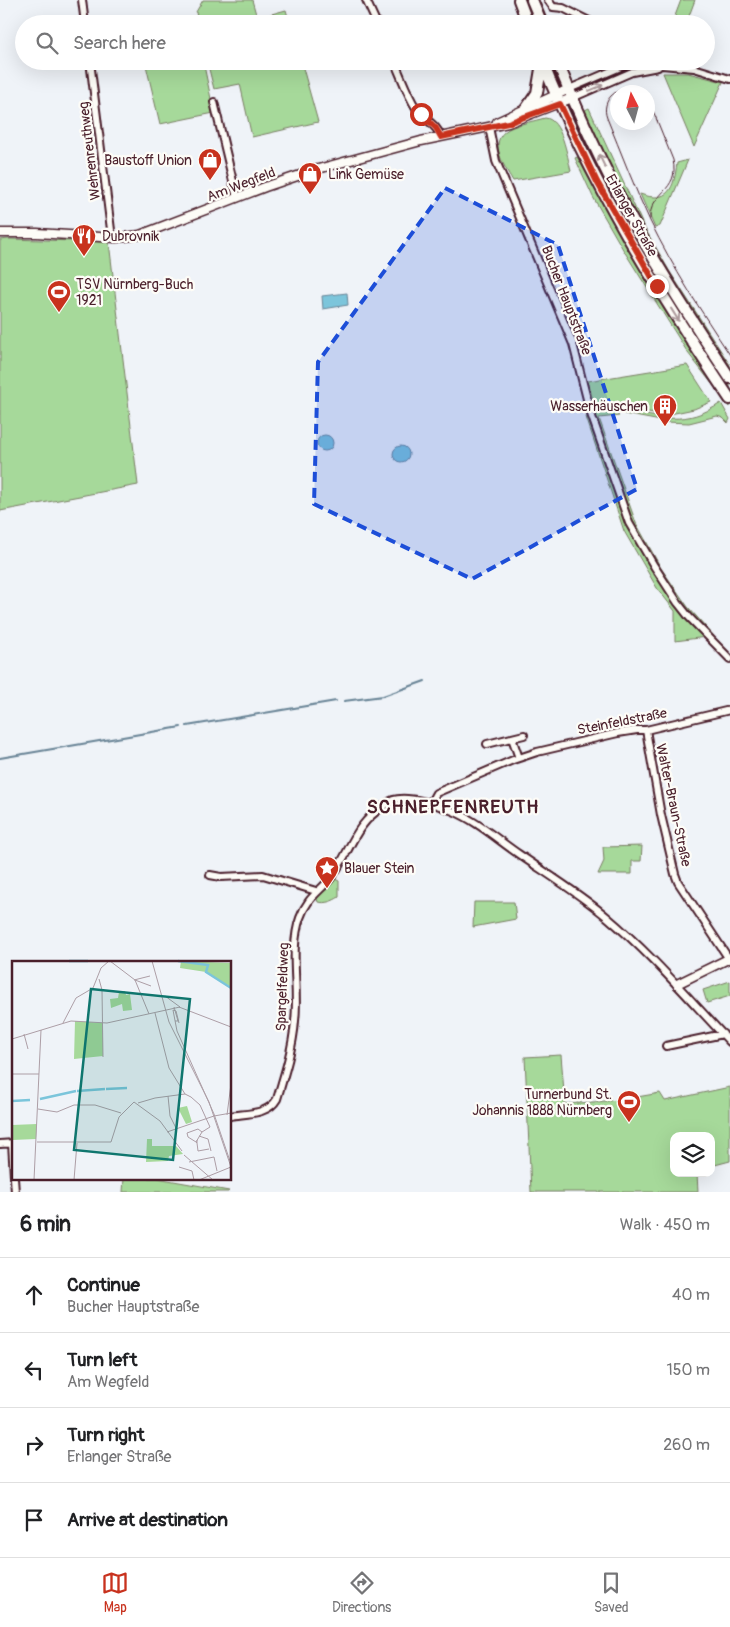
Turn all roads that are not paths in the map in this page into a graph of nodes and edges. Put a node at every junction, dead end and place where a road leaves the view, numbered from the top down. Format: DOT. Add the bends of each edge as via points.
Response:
graph roads {
  1 [pos="82,0"];
  2 [pos="366,0"];
  3 [pos="519,0"];
  4 [pos="532,0"];
  5 [pos="548,0"];
  6 [pos="84,15"];
  7 [pos="373,15"];
  8 [pos="525,15"];
  9 [pos="538,15"];
  10 [pos="577,15"];
  11 [pos="91,70"];
  12 [pos="398,70"];
  13 [pos="541,70"];
  14 [pos="545,70"];
  15 [pos="561,70"];
  16 [pos="642,70"];
  17 [pos="701,70"];
  18 [pos="730,79"];
  19 [pos="571,94"];
  20 [pos="558,99"];
  21 [pos="214,102"];
  22 [pos="526,109"];
  23 [pos="489,127"];
  24 [pos="441,137"];
  25 [pos="237,198"];
  26 [pos="0,233"];
  27 [pos="112,238"];
  28 [pos="730,378"];
  29 [pos="730,399"];
  30 [pos="730,659"];
  31 [pos="730,710"];
  32 [pos="646,730"];
  33 [pos="524,735"];
  34 [pos="512,738"];
  35 [pos="487,744"];
  36 [pos="519,758"];
  37 [pos="431,802"];
  38 [pos="210,875"];
  39 [pos="316,891"];
  40 [pos="730,959"];
  41 [pos="677,984"];
  42 [pos="723,1034"];
  43 [pos="730,1042"];
  44 [pos="666,1046"];
  45 [pos="231,1116"];
  1 -- 6 [label="street"];
  2 -- 7 [label="street"];
  3 -- 8 [label="main road"];
  4 -- 9 [label="main road"];
  5 -- 10 [label="street" via="553,7"];
  11 -- 27 [label="street, Wehrenreuthweg"];
  12 -- 24 [label="street" via="415,106"];
  13 -- 22 [label="main road" via="537,93"];
  14 -- 20 [label="main road, Erlanger Straße"];
  15 -- 19 [label="main road, Erlanger Straße"];
  16 -- 19 [label="street"];
  17 -- 18 [label="street"];
  19 -- 20 [label="street"];
  28 -- 19 [label="main road, Erlanger Straße, one-way" via="644,241"];
  20 -- 22 [label="street, Am Wegfeld"];
  20 -- 23 [label="street, Am Wegfeld" via="508,123"];
  20 -- 29 [label="main road, Erlanger Straße, one-way" via="597,182 634,248"];
  21 -- 25 [label="street"];
  22 -- 23 [label="street, Am Wegfeld"];
  23 -- 24 [label="street, Am Wegfeld"];
  23 -- 30 [label="street, Bucher Hauptstraße" via="496,161 573,344 590,411 629,523 678,603"];
  24 -- 25 [label="street, Am Wegfeld" via="318,169"];
  25 -- 27 [label="street, Am Wegfeld" via="148,233"];
  26 -- 27 [label="street, Am Wegfeld"];
  31 -- 32 [label="street, Steinfeldstraße"];
  32 -- 36 [label="street, Steinfeldstraße" via="560,746"];
  32 -- 40 [label="street, Walter-Braun-Straße" via="674,874"];
  33 -- 34 [label="street"];
  34 -- 35 [label="street"];
  34 -- 36 [label="street"];
  36 -- 37 [label="street, Steinfeldstraße" via="436,793"];
  37 -- 39 [label="street, Spargelfeldweg" via="393,800 378,810 353,838 330,879"];
  37 -- 41 [label="street" via="465,818 606,916"];
  38 -- 39 [label="street" via="263,875"];
  39 -- 45 [label="street, Spargelfeldweg" via="300,919 296,942 296,1020 278,1099 265,1111"];
  40 -- 41 [label="street"];
  41 -- 42 [label="street"];
  42 -- 43 [label="street"];
  42 -- 44 [label="street"];
}
